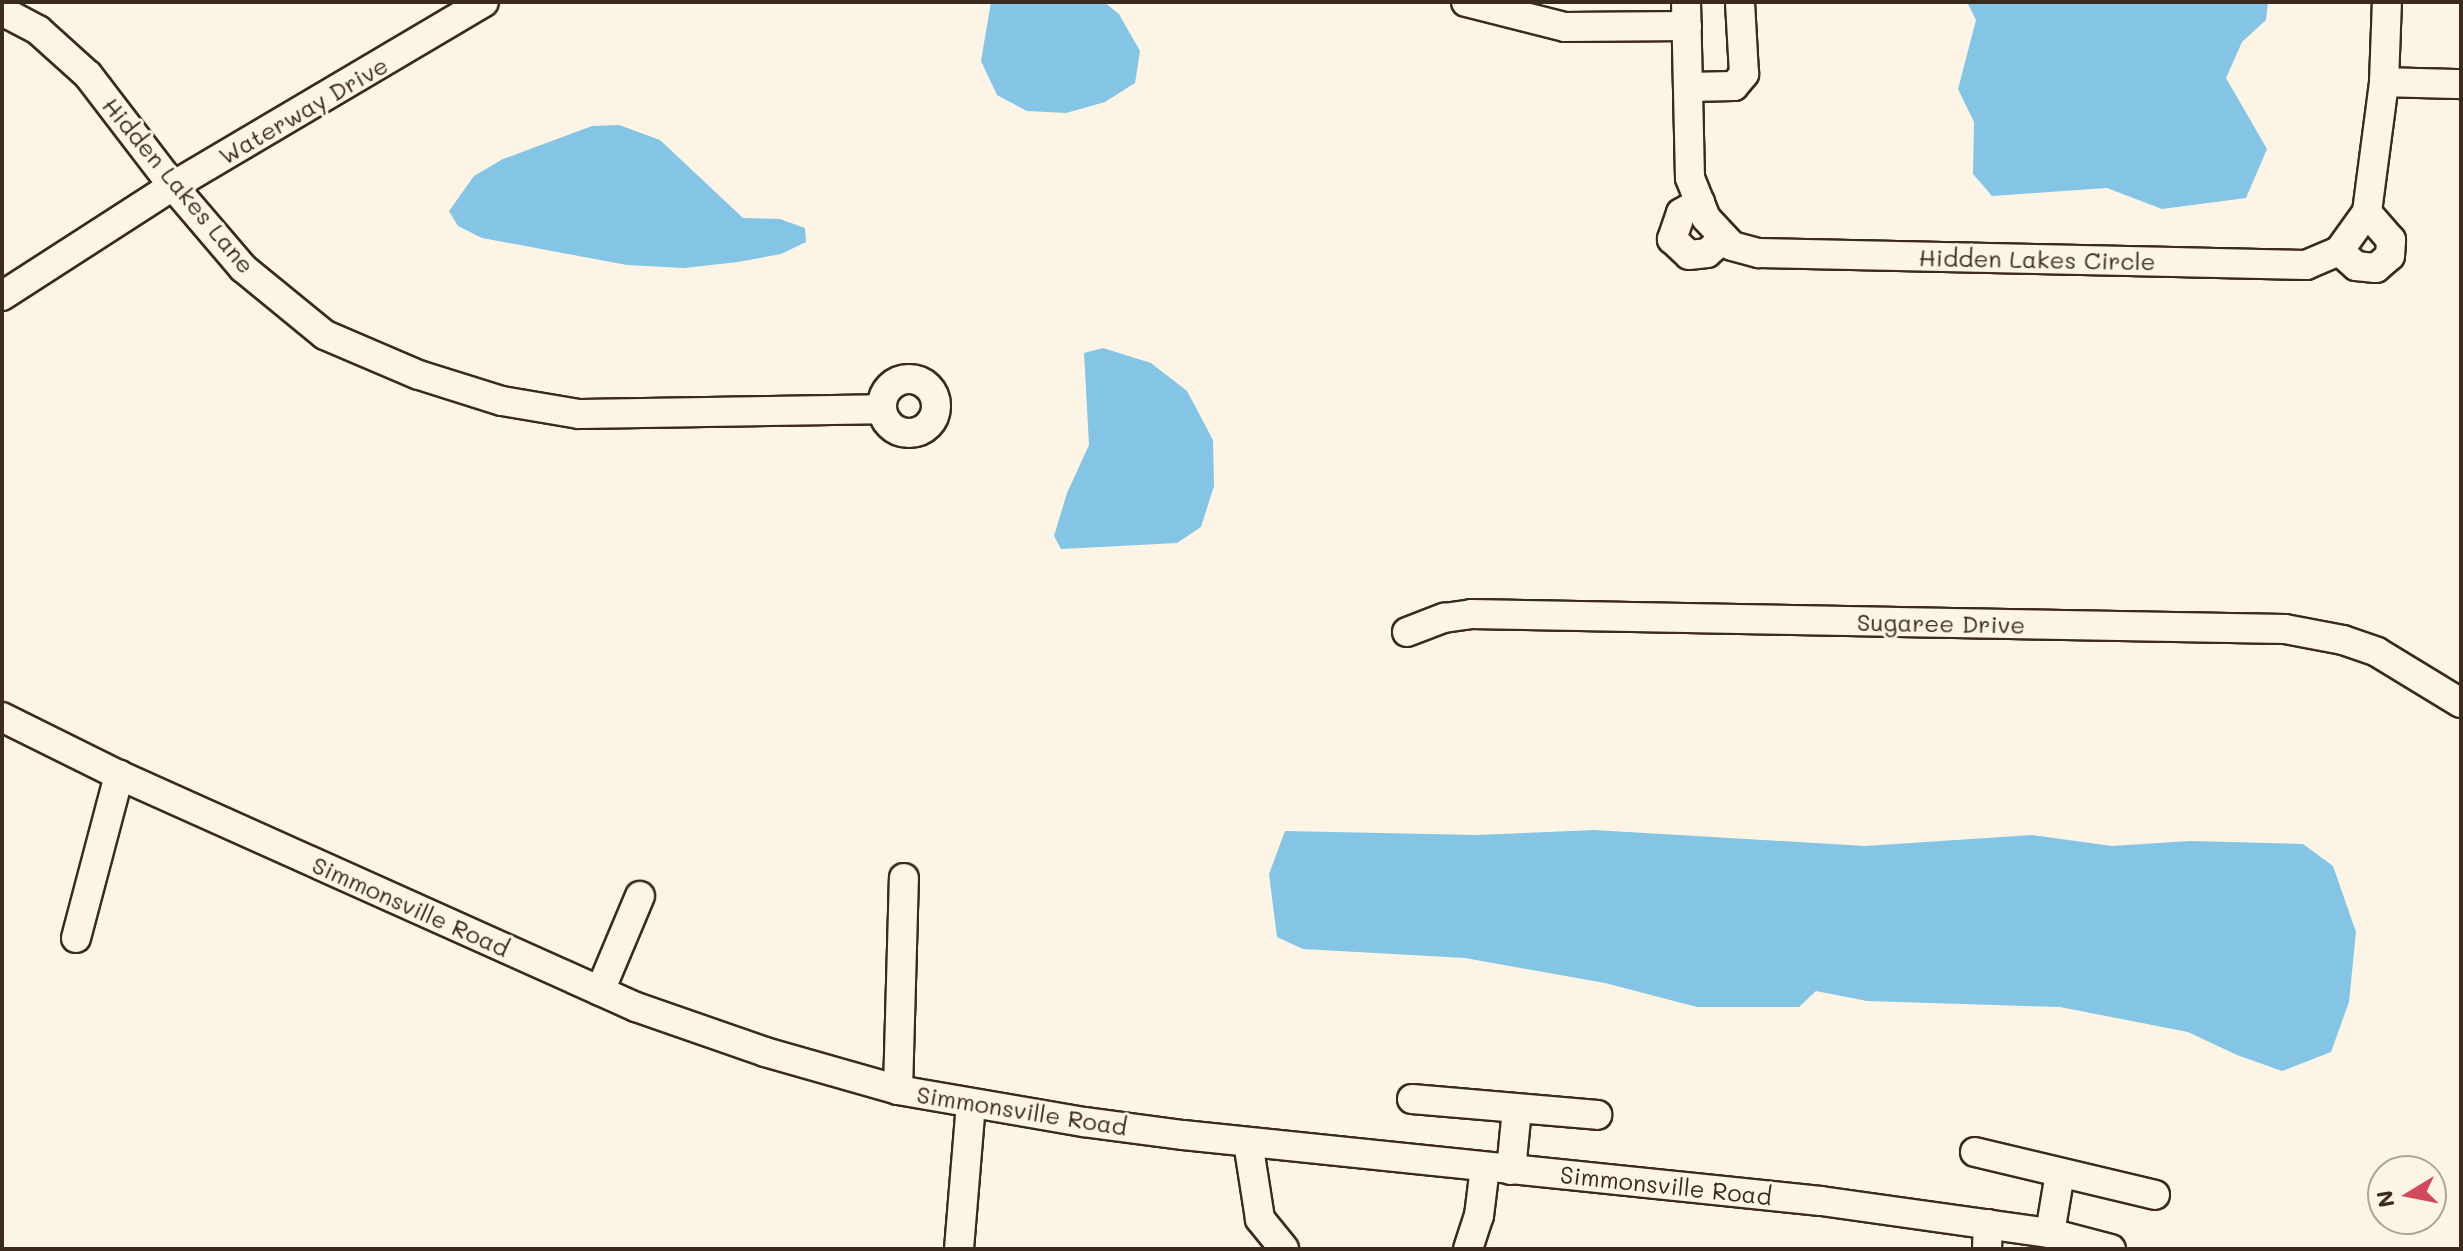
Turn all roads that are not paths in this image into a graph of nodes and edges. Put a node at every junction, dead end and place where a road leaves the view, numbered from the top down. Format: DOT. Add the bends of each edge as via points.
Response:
graph roads {
  1 [pos="484,2"];
  2 [pos="1466,2"];
  3 [pos="1740,2"];
  4 [pos="2387,2"];
  5 [pos="2,11"];
  6 [pos="1687,14"];
  7 [pos="2384,82"];
  8 [pos="2461,84"];
  9 [pos="1688,87"];
  10 [pos="173,186"];
  11 [pos="1700,202"];
  12 [pos="2367,212"];
  13 [pos="1724,238"];
  14 [pos="2339,251"];
  15 [pos="2,296"];
  16 [pos="881,409"];
  17 [pos="1407,632"];
  18 [pos="2461,703"];
  19 [pos="2,717"];
  20 [pos="119,775"];
  21 [pos="904,878"];
  22 [pos="640,896"];
  23 [pos="76,938"];
  24 [pos="600,991"];
  25 [pos="898,1090"];
  26 [pos="1412,1099"];
  27 [pos="971,1104"];
  28 [pos="1517,1109"];
  29 [pos="1597,1115"];
  30 [pos="1248,1142"];
  31 [pos="1975,1152"];
  32 [pos="1498,1168"];
  33 [pos="2060,1173"];
  34 [pos="2155,1195"];
  35 [pos="1988,1236"];
  36 [pos="2038,1237"];
  37 [pos="959,1249"];
  38 [pos="1284,1249"];
  39 [pos="1468,1249"];
  40 [pos="2111,1249"];
  1 -- 10 [label="street, Waterway Drive"];
  2 -- 6 [label="street" via="1565,27"];
  3 -- 9 [label="street" via="1744,74 1734,86"];
  4 -- 7 [label="street"];
  5 -- 10 [label="street, Hidden Lakes Lane" via="38,30 88,75"];
  6 -- 9 [label="street"];
  7 -- 8 [label="street"];
  7 -- 12 [label="street"];
  9 -- 11 [label="street" via="1690,178"];
  10 -- 15 [label="street, Waterway Drive"];
  10 -- 16 [label="street, Hidden Lakes Lane" via="243,268 325,335 433,380 502,401 579,414"];
  11 -- 13 [label="street"];
  11 -- 13 [label="street" via="1681,213 1672,239 1689,255 1707,253"];
  12 -- 14 [label="street"];
  12 -- 14 [label="street" via="2391,240 2390,256 2376,268 2356,266"];
  13 -- 14 [label="street, Hidden Lakes Circle" via="1732,246 1759,253 2291,265 2306,265"];
  17 -- 18 [label="street, Sugaree Drive" via="1471,614 2285,629 2377,652"];
  19 -- 20 [label="street, Simmonsville Road"];
  20 -- 23 [label="street"];
  20 -- 24 [label="street, Simmonsville Road"];
  21 -- 25 [label="street"];
  22 -- 24 [label="street"];
  24 -- 25 [label="street, Simmonsville Road" via="765,1052"];
  25 -- 27 [label="street, Simmonsville Road"];
  26 -- 28 [label="street"];
  27 -- 30 [label="street, Simmonsville Road"];
  27 -- 37 [label="street"];
  28 -- 29 [label="street"];
  28 -- 32 [label="street"];
  30 -- 32 [label="street, Simmonsville Road"];
  30 -- 38 [label="street" via="1260,1219"];
  31 -- 33 [label="street"];
  32 -- 35 [label="street, Simmonsville Road" via="1821,1201"];
  32 -- 39 [label="street"];
  33 -- 34 [label="street"];
  33 -- 36 [label="street"];
  35 -- 36 [label="street, Simmonsville Road"];
  36 -- 40 [label="street, Simmonsville Road"];
}
